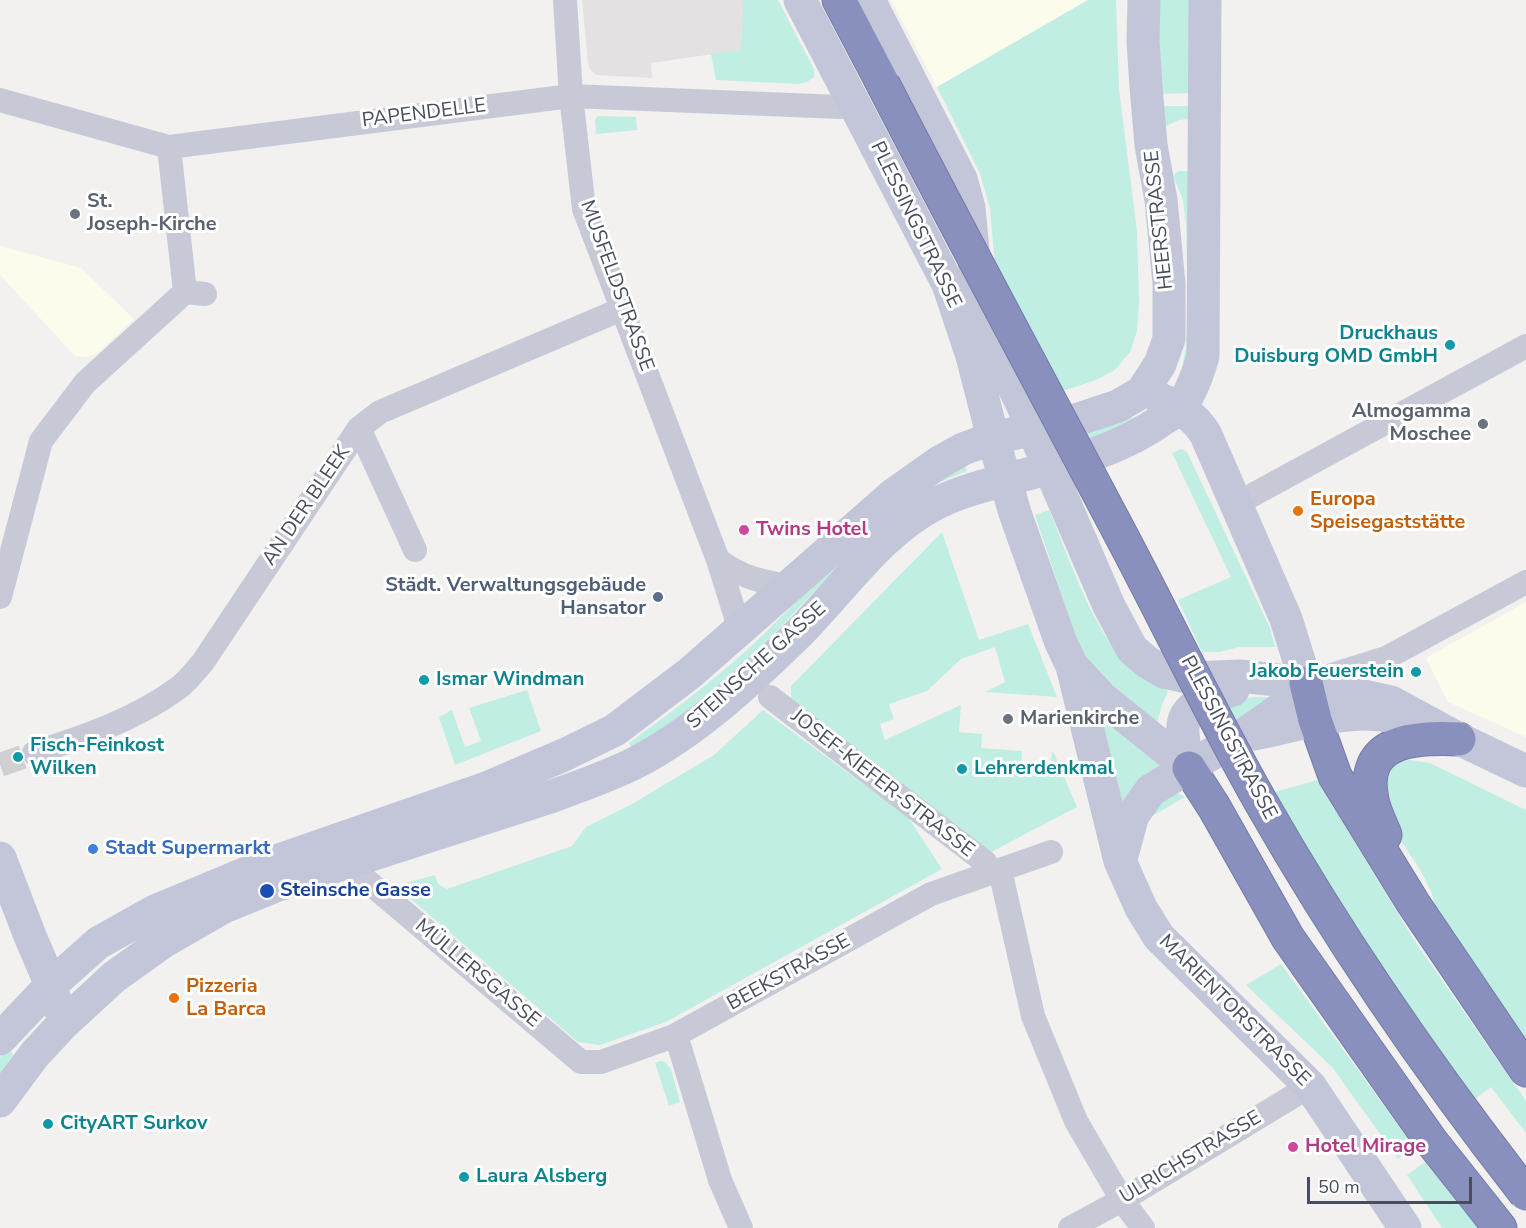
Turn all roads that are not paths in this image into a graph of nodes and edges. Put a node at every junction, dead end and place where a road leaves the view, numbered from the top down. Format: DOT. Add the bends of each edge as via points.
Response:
graph roads {
  1 [pos="565,0"];
  2 [pos="800,0"];
  3 [pos="839,0"];
  4 [pos="869,0"];
  5 [pos="1144,0"];
  6 [pos="1205,0"];
  7 [pos="571,96"];
  8 [pos="0,100"];
  9 [pos="855,104"];
  10 [pos="169,147"];
  11 [pos="622,309"];
  12 [pos="1526,346"];
  13 [pos="1142,392"];
  14 [pos="1180,408"];
  15 [pos="359,428"];
  16 [pos="1033,429"];
  17 [pos="993,438"];
  18 [pos="1049,468"];
  19 [pos="1005,480"];
  20 [pos="1236,504"];
  21 [pos="415,550"];
  22 [pos="718,560"];
  23 [pos="1526,582"];
  24 [pos="789,586"];
  25 [pos="0,597"];
  26 [pos="740,630"];
  27 [pos="1072,666"];
  28 [pos="1192,678"];
  29 [pos="1268,678"];
  30 [pos="1306,683"];
  31 [pos="770,697"];
  32 [pos="1315,720"];
  33 [pos="1240,737"];
  34 [pos="1459,739"];
  35 [pos="34,753"];
  36 [pos="1188,768"];
  37 [pos="1526,771"];
  38 [pos="1051,852"];
  39 [pos="0,858"];
  40 [pos="1120,861"];
  41 [pos="346,863"];
  42 [pos="997,871"];
  43 [pos="1413,903"];
  44 [pos="51,985"];
  45 [pos="13,1004"];
  46 [pos="61,1026"];
  47 [pos="674,1036"];
  48 [pos="0,1040"];
  49 [pos="581,1062"];
  50 [pos="1526,1070"];
  51 [pos="1310,1086"];
  52 [pos="0,1101"];
  53 [pos="1526,1194"];
  54 [pos="1122,1200"];
  55 [pos="741,1228"];
  56 [pos="1070,1228"];
  57 [pos="1143,1228"];
  58 [pos="1405,1228"];
  59 [pos="1500,1228"];
  1 -- 7 [label="street, MUSFELDSTRASSE"];
  2 -- 9 [label="main road, PLESSINGSTRASSE"];
  3 -- 53 [label="highway, PLESSINGSTRASSE, bridge" via="1263,805 1387,1005"];
  4 -- 16 [label="main road, PLESSINGSTRASSE" via="961,179 969,208 980,313"];
  5 -- 13 [label="main road, HEERSTRASSE" via="1146,87 1169,284 1169,339 1160,364"];
  6 -- 14 [label="main road, HEERSTRASSE" via="1203,356"];
  7 -- 9 [label="street, PAPENDELLE" via="840,107"];
  7 -- 10 [label="street, PAPENDELLE"];
  7 -- 11 [label="street, MUSFELDSTRASSE" via="584,209"];
  8 -- 10 [label="street, PAPENDELLE"];
  9 -- 17 [label="main road, PLESSINGSTRASSE" via="948,284"];
  10 -- 25 [label="street" via="195,293 85,383 41,441"];
  11 -- 15 [label="street, AN DER BLEEK" via="381,412"];
  11 -- 22 [label="street, MUSFELDSTRASSE"];
  12 -- 20 [label="street"];
  13 -- 14 [label="main road"];
  13 -- 16 [label="main road, STEINSCHE GASSE" via="1118,406"];
  14 -- 18 [label="main road, STEINSCHE GASSE" via="1139,435"];
  14 -- 20 [label="main road" via="1206,435"];
  15 -- 21 [label="street"];
  15 -- 35 [label="street, AN DER BLEEK" via="203,662 179,688 100,731"];
  16 -- 17 [label="main road, STEINSCHE GASSE"];
  16 -- 18 [label="main road, PLESSINGSTRASSE"];
  17 -- 19 [label="main road, PLESSINGSTRASSE"];
  17 -- 24 [label="main road, STEINSCHE GASSE" via="963,449 892,495"];
  18 -- 19 [label="main road, STEINSCHE GASSE"];
  18 -- 28 [label="main road, PLESSINGSTRASSE" via="1109,606 1132,648 1164,672"];
  19 -- 27 [label="main road, PLESSINGSTRASSE"];
  19 -- 41 [label="main road, STEINSCHE GASSE" via="966,490 910,519 800,631 726,699 674,740 591,782"];
  20 -- 30 [label="main road" via="1286,619"];
  22 -- 24 [label="street" via="747,578"];
  22 -- 26 [label="street, MUSFELDSTRASSE"];
  23 -- 30 [label="street" via="1386,658"];
  24 -- 26 [label="main road, STEINSCHE GASSE"];
  26 -- 44 [label="main road, STEINSCHE GASSE" via="615,730 489,787 273,862 155,911 98,943"];
  27 -- 36 [label="main road, PLESSINGSTRASSE" via="1102,698"];
  27 -- 40 [label="main road, PLESSINGSTRASSE"];
  28 -- 29 [label="main road, PLESSINGSTRASSE"];
  28 -- 36 [label="main road" via="1175,695 1168,713 1170,744"];
  29 -- 30 [label="main road, PLESSINGSTRASSE"];
  29 -- 36 [label="main road" via="1202,702 1184,716"];
  30 -- 32 [label="highway"];
  30 -- 33 [label="main road" via="1282,708"];
  30 -- 34 [label="main road, PLESSINGSTRASSE" via="1390,702"];
  31 -- 42 [label="street, JOSEF-KIEFER-STRASSE"];
  32 -- 33 [label="main road"];
  32 -- 34 [label="main road" via="1350,714 1380,715"];
  32 -- 43 [label="highway" via="1335,776"];
  33 -- 36 [label="main road"];
  34 -- 37 [label="main road"];
  34 -- 43 [label="highway" via="1400,743 1377,758 1371,771 1372,802"];
  36 -- 40 [label="main road" via="1151,790 1133,815"];
  36 -- 59 [label="highway" via="1288,938 1431,1141"];
  38 -- 42 [label="street, BEEKSTRASSE"];
  39 -- 44 [label="main road"];
  40 -- 51 [label="main road, MARIENTORSTRASSE" via="1159,937"];
  41 -- 46 [label="main road, STEINSCHE GASSE" via="278,885 173,936 114,977"];
  41 -- 49 [label="street, MÜLLERSGASSE"];
  42 -- 47 [label="street, BEEKSTRASSE" via="931,894"];
  42 -- 54 [label="street" via="1033,1016 1076,1120"];
  43 -- 50 [label="highway"];
  44 -- 45 [label="main road, STEINSCHE GASSE"];
  44 -- 46 [label="main road"];
  45 -- 46 [label="main road"];
  45 -- 48 [label="main road, STEINSCHE GASSE"];
  46 -- 52 [label="main road, STEINSCHE GASSE" via="27,1062"];
  47 -- 49 [label="street, BEEKSTRASSE" via="601,1062"];
  47 -- 55 [label="street" via="720,1180"];
  51 -- 54 [label="street, ULRICHSTRASSE"];
  51 -- 58 [label="main road, MARIENTORSTRASSE"];
  54 -- 56 [label="street, ULRICHSTRASSE"];
  54 -- 57 [label="street"];
}
